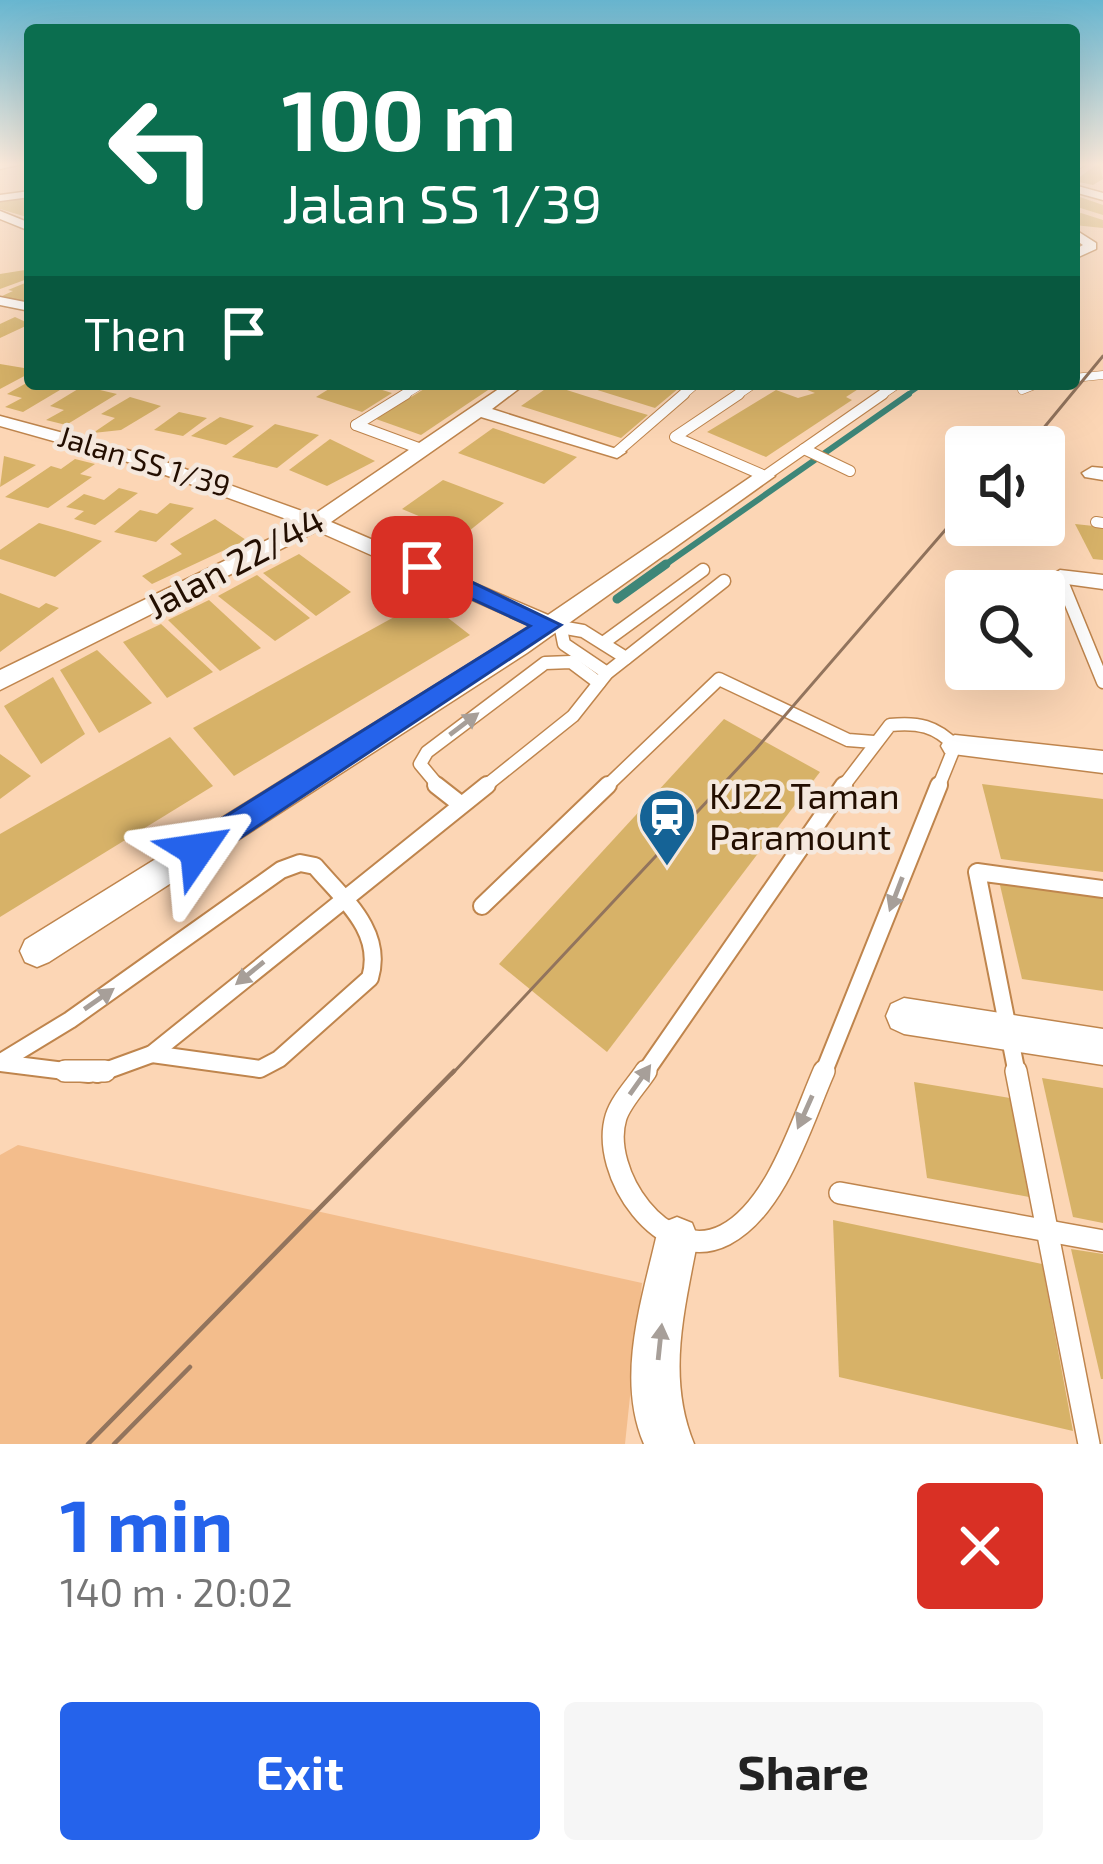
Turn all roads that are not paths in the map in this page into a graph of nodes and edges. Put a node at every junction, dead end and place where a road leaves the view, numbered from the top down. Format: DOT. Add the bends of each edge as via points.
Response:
graph roads {
  1 [pos="412,390"];
  2 [pos="508,390"];
  3 [pos="689,390"];
  4 [pos="745,390"];
  5 [pos="890,390"];
  6 [pos="478,411"];
  7 [pos="0,421"];
  8 [pos="422,449"];
  9 [pos="617,452"];
  10 [pos="809,452"];
  11 [pos="850,471"];
  12 [pos="765,476"];
  13 [pos="320,520"];
  14 [pos="703,570"];
  15 [pos="1065,578"];
  16 [pos="724,581"];
  17 [pos="1103,582"];
  18 [pos="1065,588"];
  19 [pos="555,627"];
  20 [pos="603,643"];
  21 [pos="1098,657"];
  22 [pos="626,658"];
  23 [pos="603,678"];
  24 [pos="0,681"];
  25 [pos="1103,682"];
  26 [pos="874,742"];
  27 [pos="956,746"];
  28 [pos="1103,762"];
  29 [pos="459,803"];
  30 [pos="1103,889"];
  31 [pos="341,899"];
  32 [pos="482,906"];
  33 [pos="37,951"];
  34 [pos="904,1016"];
  35 [pos="1010,1032"];
  36 [pos="1103,1047"];
  37 [pos="152,1054"];
  38 [pos="0,1062"];
  39 [pos="841,1193"];
  40 [pos="1048,1231"];
  41 [pos="676,1238"];
  42 [pos="1103,1240"];
  43 [pos="670,1444"];
  44 [pos="1089,1444"];
  1 -- 8 [label="lane" via="356,425"];
  2 -- 6 [label="street, Jalan 22/44"];
  3 -- 9 [label="lane"];
  4 -- 12 [label="lane" via="675,437"];
  5 -- 10 [label="lane"];
  6 -- 8 [label="street, Jalan 22/44"];
  6 -- 9 [label="street"];
  7 -- 13 [label="street, Jalan SS 1/39" via="218,482"];
  8 -- 13 [label="street, Jalan 22/44"];
  10 -- 11 [label="lane"];
  10 -- 12 [label="lane"];
  12 -- 19 [label="street"];
  13 -- 19 [label="street, Jalan SS 1/39"];
  13 -- 24 [label="street, Jalan 22/44"];
  14 -- 20 [label="lane"];
  15 -- 17 [label="street"];
  16 -- 22 [label="lane"];
  18 -- 21 [label="lane"];
  19 -- 20 [label="lane"];
  19 -- 23 [label="lane"];
  19 -- 33 [label="street"];
  20 -- 22 [label="lane"];
  21 -- 25 [label="lane"];
  22 -- 23 [label="lane"];
  23 -- 29 [label="lane" via="573,716"];
  29 -- 23 [label="lane, one-way" via="424,776 427,752 545,663 571,662"];
  26 -- 27 [label="lane" via="890,724 911,723 940,730"];
  26 -- 32 [label="lane" via="848,740 719,679"];
  41 -- 26 [label="lane, one-way" via="622,1187 610,1136 616,1115"];
  27 -- 28 [label="street"];
  27 -- 41 [label="lane, one-way" via="791,1144 747,1218 707,1242"];
  29 -- 31 [label="lane"];
  30 -- 35 [label="lane" via="977,872"];
  31 -- 37 [label="lane, one-way"];
  31 -- 37 [label="lane" via="377,944 379,961 279,1058 247,1068"];
  38 -- 31 [label="lane, one-way" via="281,870 315,866"];
  34 -- 35 [label="street"];
  35 -- 36 [label="street"];
  35 -- 40 [label="lane"];
  37 -- 38 [label="lane" via="95,1075"];
  39 -- 40 [label="lane"];
  40 -- 42 [label="lane"];
  40 -- 44 [label="lane"];
  43 -- 41 [label="street, one-way" via="655,1395"];
}
